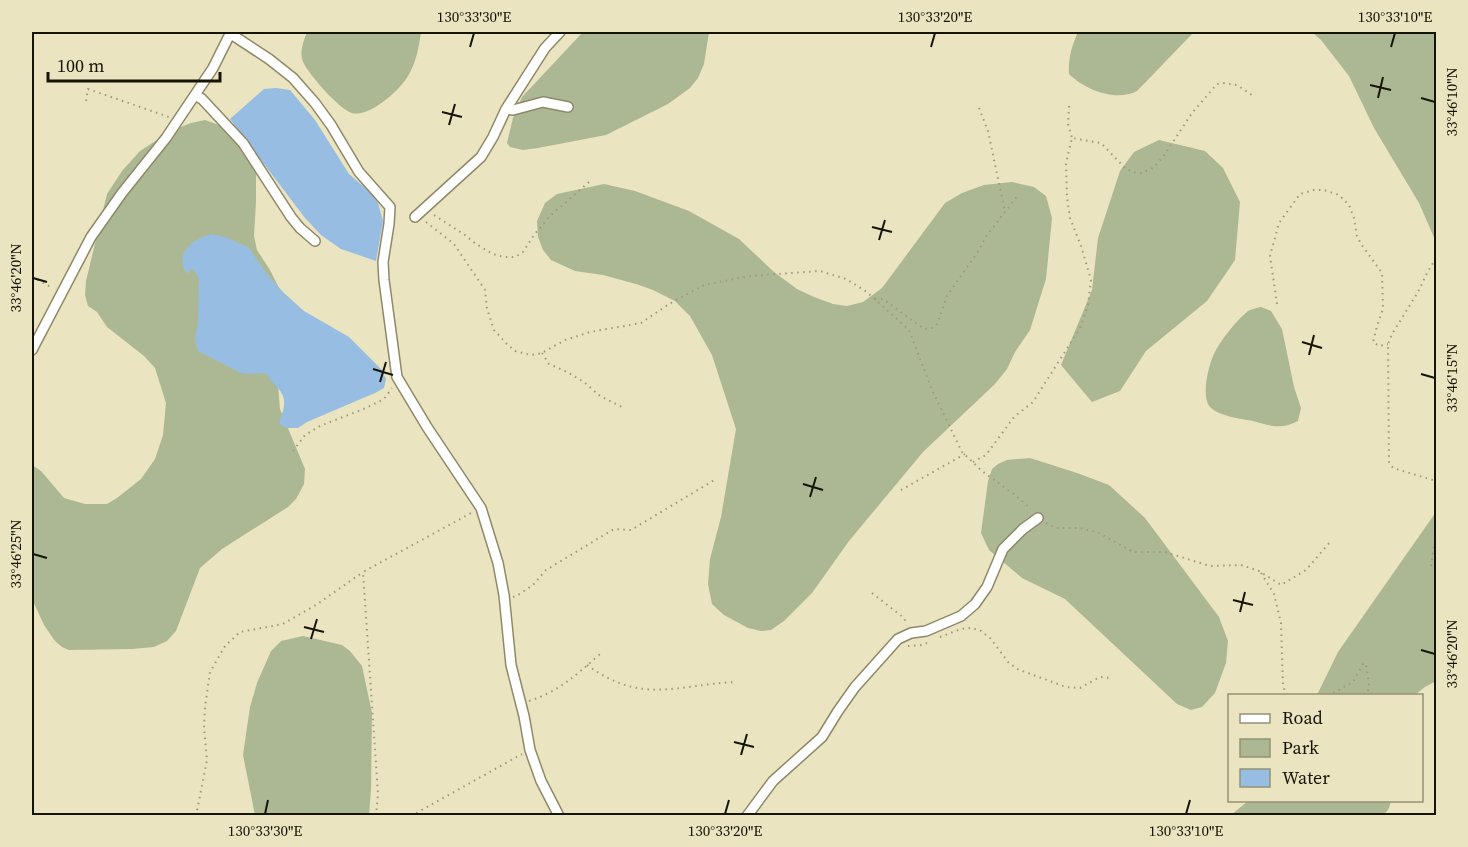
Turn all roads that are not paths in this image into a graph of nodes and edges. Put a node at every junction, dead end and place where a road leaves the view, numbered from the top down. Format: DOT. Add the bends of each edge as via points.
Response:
graph roads {
  1 [pos="231,32"];
  2 [pos="560,32"];
  3 [pos="195,94"];
  4 [pos="568,106"];
  5 [pos="506,109"];
  6 [pos="415,217"];
  7 [pos="315,241"];
  8 [pos="32,351"];
  9 [pos="1038,518"];
  10 [pos="559,816"];
  11 [pos="747,816"];
  1 -- 3 [label="street"];
  1 -- 10 [label="street" via="293,78 331,125 358,172 390,207 383,262 397,377 481,508 498,563 512,665 530,750"];
  2 -- 5 [label="street" via="545,48"];
  3 -- 7 [label="street" via="243,143 291,217"];
  3 -- 8 [label="street" via="91,237"];
  4 -- 5 [label="street" via="543,102"];
  5 -- 6 [label="street" via="481,157"];
  9 -- 11 [label="street" via="1003,549 975,604 961,616 911,633 891,646 855,687 822,737 773,780"];
}
